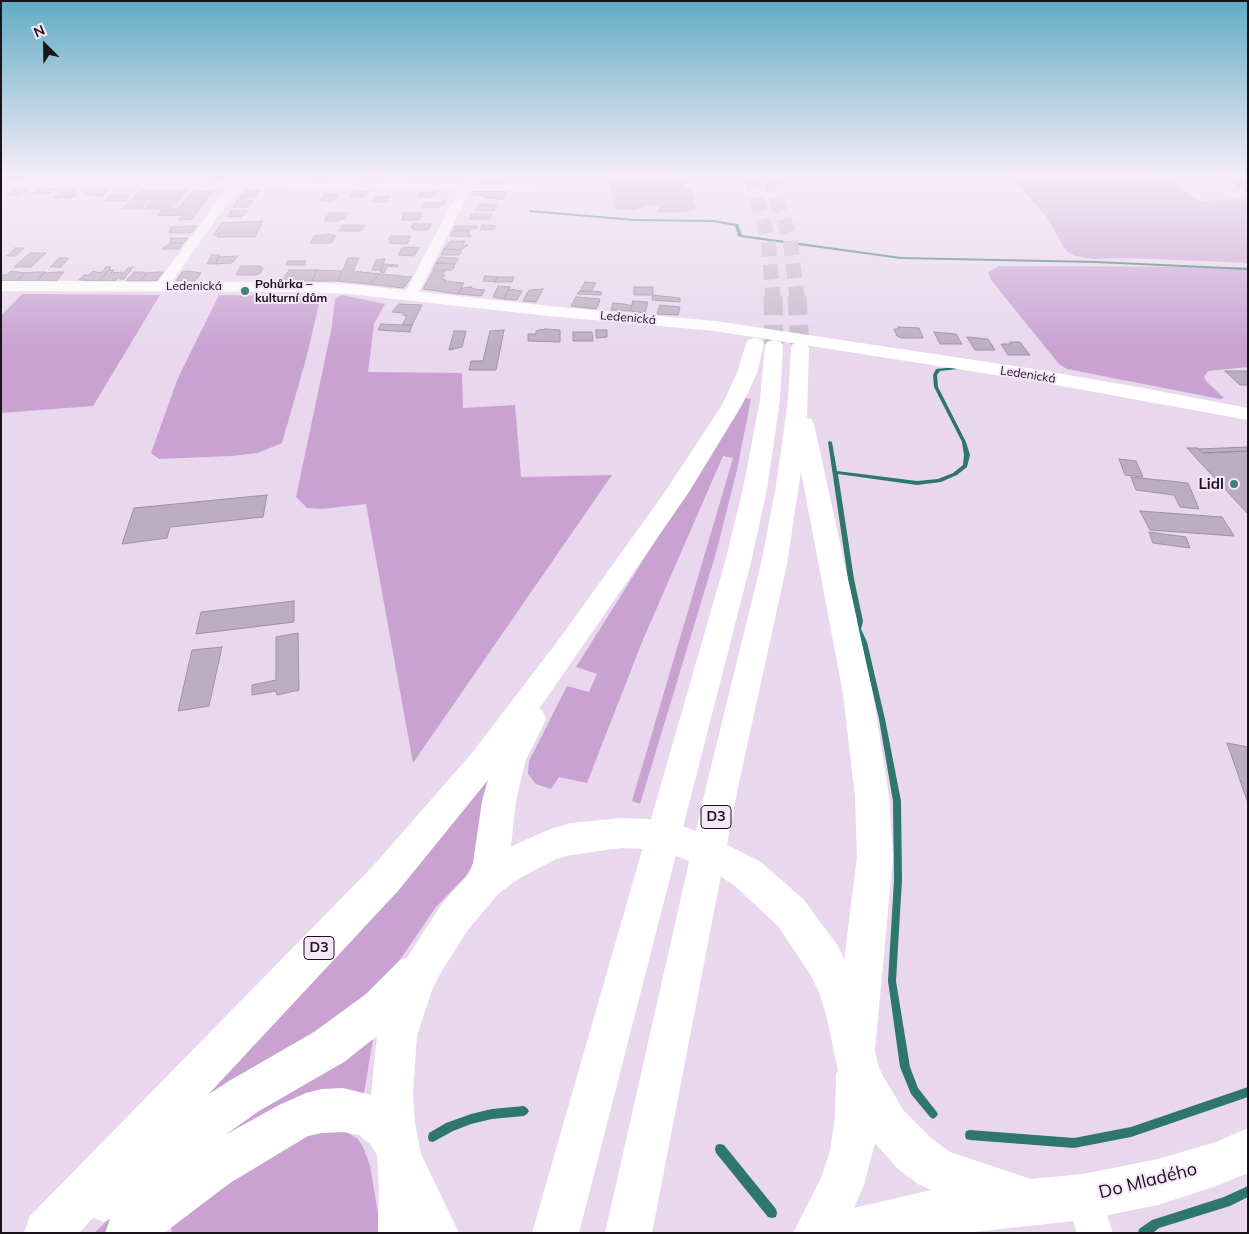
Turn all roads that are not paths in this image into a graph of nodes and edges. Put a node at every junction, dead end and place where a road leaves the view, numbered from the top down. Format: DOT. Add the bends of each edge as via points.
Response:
graph roads {
  1 [pos="200,233"];
  2 [pos="443,233"];
  3 [pos="1,286"];
  4 [pos="162,286"];
  5 [pos="410,296"];
  6 [pos="776,346"];
  7 [pos="798,401"];
  8 [pos="1248,414"];
  9 [pos="570,645"];
  10 [pos="485,882"];
  11 [pos="426,960"];
  12 [pos="854,1050"];
  13 [pos="1248,1150"];
  14 [pos="399,1153"];
  15 [pos="1030,1202"];
  16 [pos="1089,1215"];
  17 [pos="47,1233"];
  18 [pos="68,1233"];
  19 [pos="128,1233"];
  20 [pos="402,1233"];
  21 [pos="436,1233"];
  22 [pos="555,1233"];
  23 [pos="628,1233"];
  24 [pos="816,1233"];
  25 [pos="849,1233"];
  1 -- 4 [label="street"];
  2 -- 5 [label="street"];
  3 -- 4 [label="main road, Ledenická"];
  4 -- 5 [label="main road, Ledenická" via="311,287"];
  5 -- 8 [label="main road, Ledenická" via="782,335"];
  6 -- 7 [label="main road, D3"];
  6 -- 9 [label="main road, D3" via="747,373 732,405 677,492"];
  6 -- 22 [label="main road" via="755,489 738,562"];
  7 -- 12 [label="main road, D3" via="854,674 872,796 875,857"];
  7 -- 23 [label="main road, D3" via="774,564 720,797"];
  9 -- 10 [label="main road, D3" via="510,762 499,801 491,863"];
  9 -- 17 [label="main road, D3" via="483,763 385,879"];
  10 -- 11 [label="main road" via="454,918"];
  10 -- 12 [label="main road" via="505,867 548,846 571,839 621,833 647,834 700,848 748,874 791,913 808,935 824,960 842,1003"];
  11 -- 14 [label="main road" via="405,1009 393,1064 392,1108"];
  11 -- 18 [label="main road" via="380,1008 353,1029 167,1148 106,1197"];
  12 -- 15 [label="main road" via="859,1071 879,1112 915,1154 956,1178"];
  12 -- 24 [label="main road" via="858,1092 852,1151 841,1185"];
  13 -- 16 [label="main road, Do Mladého" via="1219,1163 1158,1182"];
  14 -- 19 [label="main road" via="385,1129 370,1116 343,1110 306,1115 214,1166"];
  14 -- 20 [label="main road"];
  14 -- 21 [label="main road" via="416,1196"];
  15 -- 16 [label="main road, Do Mladého"];
  15 -- 25 [label="main road, Do Mladého" via="924,1214"];
}
